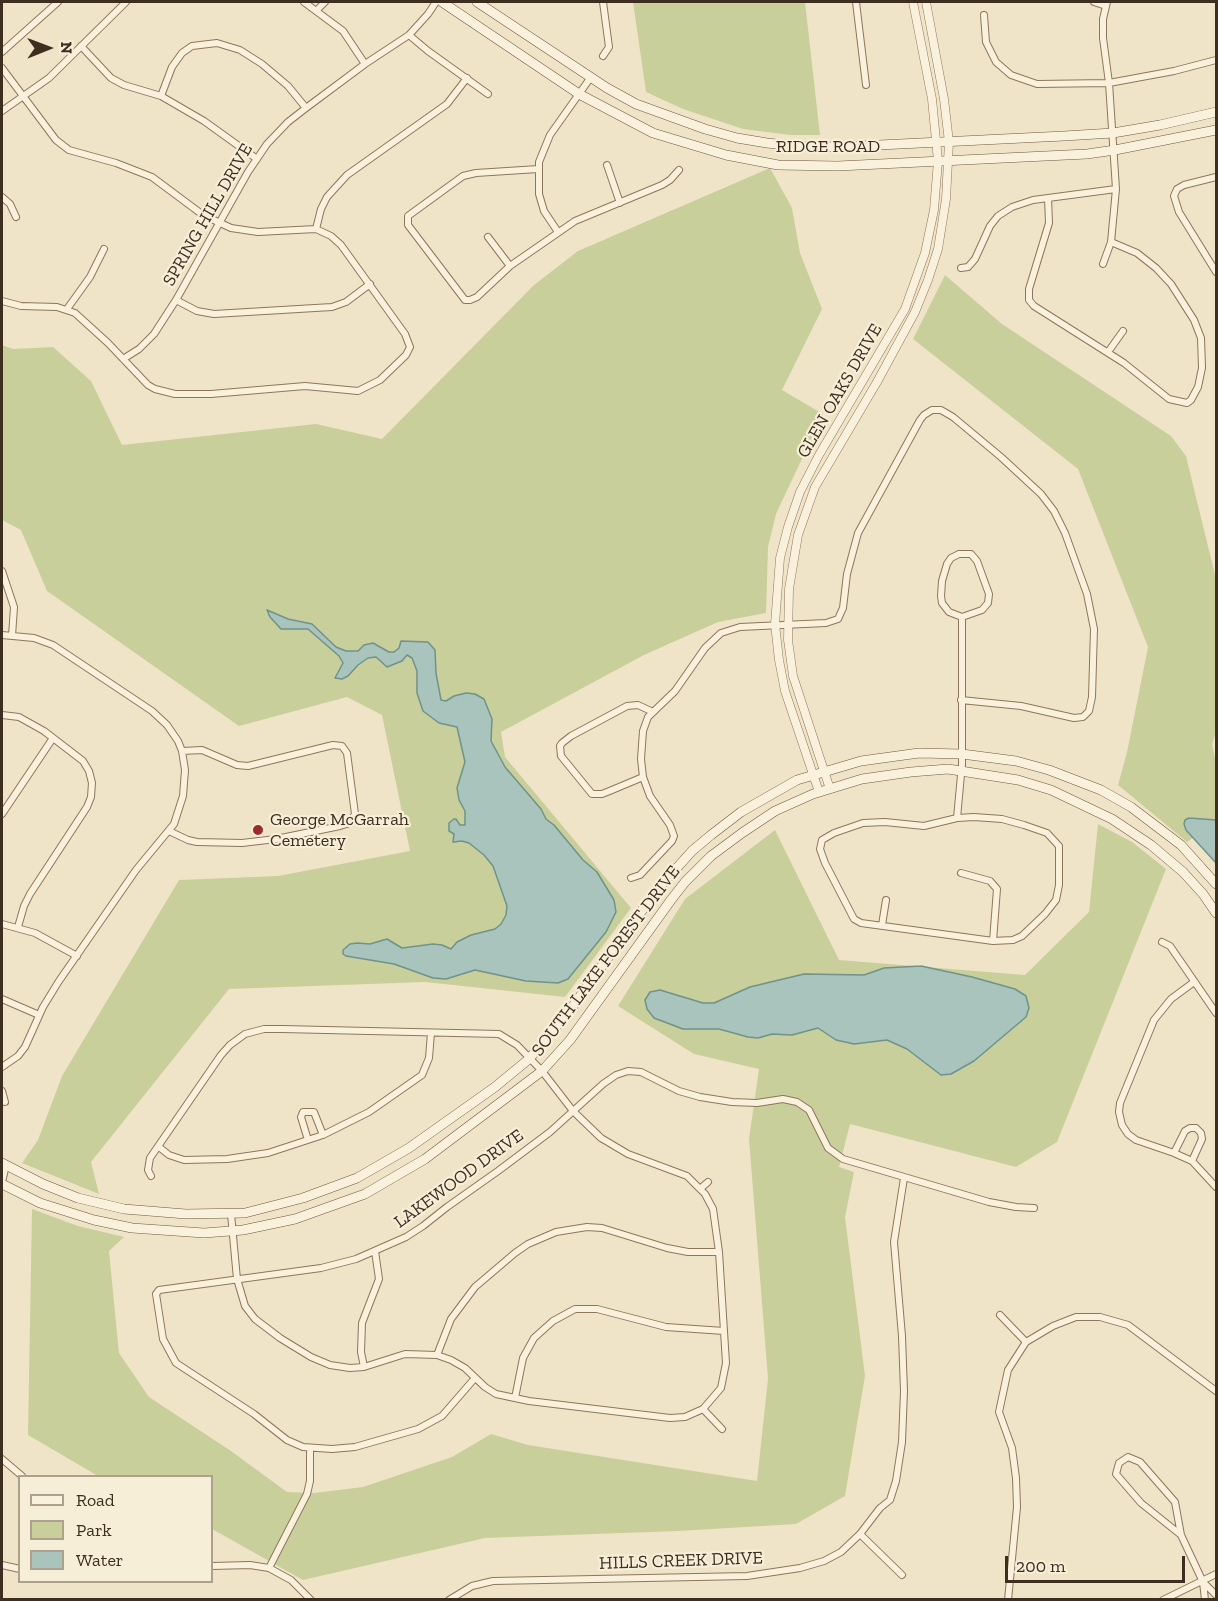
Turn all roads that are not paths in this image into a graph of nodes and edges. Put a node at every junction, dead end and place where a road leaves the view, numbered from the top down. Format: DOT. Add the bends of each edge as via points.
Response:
graph roads {
  1 [pos="58,2"];
  2 [pos="126,2"];
  3 [pos="304,2"];
  4 [pos="325,2"];
  5 [pos="436,2"];
  6 [pos="442,2"];
  7 [pos="477,2"];
  8 [pos="603,2"];
  9 [pos="856,2"];
  10 [pos="914,2"];
  11 [pos="926,2"];
  12 [pos="1094,2"];
  13 [pos="1106,4"];
  14 [pos="317,10"];
  15 [pos="984,15"];
  16 [pos="409,35"];
  17 [pos="81,46"];
  18 [pos="2,52"];
  19 [pos="603,56"];
  20 [pos="1216,60"];
  21 [pos="365,64"];
  22 [pos="2,68"];
  23 [pos="467,78"];
  24 [pos="591,78"];
  25 [pos="1109,83"];
  26 [pos="866,85"];
  27 [pos="488,94"];
  28 [pos="579,94"];
  29 [pos="24,96"];
  30 [pos="160,96"];
  31 [pos="306,108"];
  32 [pos="2,111"];
  33 [pos="1216,112"];
  34 [pos="1216,130"];
  35 [pos="1113,133"];
  36 [pos="937,142"];
  37 [pos="949,142"];
  38 [pos="838,147"];
  39 [pos="1115,150"];
  40 [pos="257,159"];
  41 [pos="938,161"];
  42 [pos="949,161"];
  43 [pos="607,165"];
  44 [pos="838,166"];
  45 [pos="538,169"];
  46 [pos="680,170"];
  47 [pos="1216,177"];
  48 [pos="1116,189"];
  49 [pos="2,197"];
  50 [pos="1048,198"];
  51 [pos="620,203"];
  52 [pos="16,217"];
  53 [pos="219,224"];
  54 [pos="316,229"];
  55 [pos="558,232"];
  56 [pos="488,237"];
  57 [pos="1111,242"];
  58 [pos="104,249"];
  59 [pos="1102,264"];
  60 [pos="510,266"];
  61 [pos="961,268"];
  62 [pos="1216,272"];
  63 [pos="370,284"];
  64 [pos="176,300"];
  65 [pos="2,302"];
  66 [pos="67,309"];
  67 [pos="901,316"];
  68 [pos="909,320"];
  69 [pos="1123,331"];
  70 [pos="1108,352"];
  71 [pos="123,359"];
  72 [pos="2,571"];
  73 [pos="962,617"];
  74 [pos="775,624"];
  75 [pos="788,624"];
  76 [pos="2,635"];
  77 [pos="12,636"];
  78 [pos="961,700"];
  79 [pos="653,712"];
  80 [pos="2,715"];
  81 [pos="53,738"];
  82 [pos="182,751"];
  83 [pos="962,754"];
  84 [pos="962,770"];
  85 [pos="824,771"];
  86 [pos="813,775"];
  87 [pos="643,777"];
  88 [pos="830,789"];
  89 [pos="819,792"];
  90 [pos="2,814"];
  91 [pos="957,818"];
  92 [pos="169,831"];
  93 [pos="961,873"];
  94 [pos="631,878"];
  95 [pos="1216,884"];
  96 [pos="886,900"];
  97 [pos="1216,914"];
  98 [pos="2,924"];
  99 [pos="882,924"];
  100 [pos="18,927"];
  101 [pos="993,941"];
  102 [pos="1162,942"];
  103 [pos="77,956"];
  104 [pos="1194,982"];
  105 [pos="2,999"];
  106 [pos="1216,1013"];
  107 [pos="39,1015"];
  108 [pos="431,1033"];
  109 [pos="529,1059"];
  110 [pos="2,1067"];
  111 [pos="542,1071"];
  112 [pos="2,1091"];
  113 [pos="5,1102"];
  114 [pos="573,1111"];
  115 [pos="323,1135"];
  116 [pos="308,1140"];
  117 [pos="159,1147"];
  118 [pos="1174,1153"];
  119 [pos="1192,1161"];
  120 [pos="4,1164"];
  121 [pos="151,1176"];
  122 [pos="904,1178"];
  123 [pos="708,1182"];
  124 [pos="2,1183"];
  125 [pos="1216,1187"];
  126 [pos="701,1188"];
  127 [pos="1034,1208"];
  128 [pos="231,1215"];
  129 [pos="232,1231"];
  130 [pos="375,1251"];
  131 [pos="719,1252"];
  132 [pos="237,1279"];
  133 [pos="1000,1315"];
  134 [pos="724,1331"];
  135 [pos="1026,1342"];
  136 [pos="437,1355"];
  137 [pos="364,1367"];
  138 [pos="475,1378"];
  139 [pos="1216,1391"];
  140 [pos="515,1398"];
  141 [pos="703,1409"];
  142 [pos="722,1428"];
  143 [pos="310,1448"];
  144 [pos="2,1459"];
  145 [pos="21,1475"];
  146 [pos="860,1534"];
  147 [pos="1181,1535"];
  148 [pos="2,1565"];
  149 [pos="213,1566"];
  150 [pos="269,1568"];
  151 [pos="18,1569"];
  152 [pos="1216,1574"];
  153 [pos="902,1575"];
  154 [pos="1203,1582"];
  155 [pos="1216,1595"];
  156 [pos="311,1599"];
  157 [pos="449,1599"];
  158 [pos="1008,1599"];
  159 [pos="1163,1599"];
  160 [pos="1205,1599"];
  1 -- 18 [label="street"];
  2 -- 17 [label="street"];
  3 -- 14 [label="street"];
  4 -- 14 [label="street"];
  5 -- 16 [label="street, SPRING HILL DRIVE"];
  6 -- 28 [label="main road, RIDGE ROAD"];
  7 -- 24 [label="main road, RIDGE ROAD"];
  8 -- 19 [label="street" via="609,47"];
  9 -- 26 [label="street"];
  10 -- 36 [label="street, GLEN OAKS DRIVE"];
  11 -- 37 [label="street, GLEN OAKS DRIVE"];
  12 -- 13 [label="street"];
  13 -- 25 [label="street" via="1102,25"];
  14 -- 21 [label="street" via="343,31"];
  15 -- 25 [label="street" via="991,55 1011,75 1037,84"];
  16 -- 21 [label="street, SPRING HILL DRIVE"];
  16 -- 23 [label="street"];
  17 -- 29 [label="street"];
  17 -- 30 [label="street" via="117,82"];
  20 -- 25 [label="street"];
  21 -- 31 [label="street, SPRING HILL DRIVE"];
  22 -- 29 [label="street"];
  23 -- 27 [label="street"];
  23 -- 54 [label="street" via="447,104 347,175 327,197"];
  24 -- 28 [label="street"];
  24 -- 38 [label="main road, RIDGE ROAD" via="646,108 737,138"];
  25 -- 35 [label="street"];
  28 -- 44 [label="main road, RIDGE ROAD" via="653,134 726,155 778,165"];
  28 -- 45 [label="street" via="550,135"];
  29 -- 32 [label="street"];
  29 -- 53 [label="street" via="56,140 69,150 152,177"];
  30 -- 31 [label="street" via="182,53 192,46 217,43 240,50 262,64"];
  30 -- 40 [label="street" via="204,121"];
  31 -- 40 [label="street, SPRING HILL DRIVE" via="279,131"];
  33 -- 35 [label="main road, RIDGE ROAD"];
  34 -- 39 [label="main road, RIDGE ROAD"];
  35 -- 37 [label="main road, RIDGE ROAD"];
  35 -- 39 [label="street"];
  36 -- 37 [label="main road, RIDGE ROAD"];
  36 -- 38 [label="main road, RIDGE ROAD"];
  36 -- 41 [label="street, GLEN OAKS DRIVE"];
  37 -- 42 [label="street, GLEN OAKS DRIVE"];
  38 -- 44 [label="main road"];
  39 -- 42 [label="main road, RIDGE ROAD"];
  39 -- 48 [label="street"];
  40 -- 53 [label="street, SPRING HILL DRIVE"];
  41 -- 42 [label="main road, RIDGE ROAD"];
  41 -- 44 [label="main road, RIDGE ROAD"];
  41 -- 67 [label="street, GLEN OAKS DRIVE" via="926,253"];
  42 -- 68 [label="street, GLEN OAKS DRIVE" via="938,249 923,294"];
  43 -- 51 [label="street"];
  45 -- 55 [label="street" via="541,202"];
  45 -- 60 [label="street" via="463,176 411,213 407,222 464,298 470,300 483,292"];
  46 -- 51 [label="street" via="670,180"];
  47 -- 62 [label="street" via="1184,185 1174,196"];
  48 -- 50 [label="street"];
  48 -- 57 [label="street"];
  49 -- 52 [label="street"];
  50 -- 61 [label="street" via="1017,204 1003,212 990,226 975,260"];
  50 -- 70 [label="street" via="1049,223 1029,300"];
  51 -- 55 [label="street" via="585,216"];
  53 -- 54 [label="street" via="249,232"];
  53 -- 64 [label="street, SPRING HILL DRIVE"];
  54 -- 63 [label="street" via="337,241"];
  55 -- 60 [label="street"];
  56 -- 60 [label="street"];
  57 -- 59 [label="street"];
  57 -- 70 [label="street" via="1137,253 1156,268 1194,320 1201,338 1202,368 1194,396 1187,404 1169,399"];
  58 -- 66 [label="street"];
  63 -- 64 [label="street" via="332,307 214,314 197,311"];
  63 -- 71 [label="street" via="410,347 373,385 358,391 314,386 175,394 148,385"];
  64 -- 71 [label="street, SPRING HILL DRIVE" via="147,342"];
  65 -- 66 [label="street"];
  66 -- 71 [label="street"];
  67 -- 68 [label="street"];
  67 -- 74 [label="street, GLEN OAKS DRIVE" via="800,492 780,558"];
  68 -- 75 [label="street, GLEN OAKS DRIVE" via="878,382 815,487 791,567"];
  69 -- 70 [label="street"];
  72 -- 77 [label="street" via="14,607"];
  73 -- 73 [label="street" via="982,610 989,598 981,567 974,557 965,554 955,555 947,564 941,591 945,608"];
  73 -- 78 [label="street"];
  74 -- 75 [label="street"];
  74 -- 79 [label="street" via="721,633"];
  74 -- 86 [label="street, GLEN OAKS DRIVE" via="784,686"];
  75 -- 78 [label="street" via="826,623 841,615 853,548 866,516 920,420 928,412 941,410 1032,484 1054,511 1087,594 1094,629 1092,697 1089,711 1083,717"];
  75 -- 85 [label="street, GLEN OAKS DRIVE" via="794,676"];
  76 -- 77 [label="street"];
  77 -- 82 [label="street" via="45,641 71,656 161,718"];
  78 -- 83 [label="street"];
  79 -- 87 [label="street" via="643,731"];
  79 -- 87 [label="street" via="638,705 627,706 560,746 561,756 592,794"];
  80 -- 81 [label="street" via="26,720"];
  81 -- 90 [label="street"];
  81 -- 100 [label="street" via="87,766 91,797 30,894"];
  82 -- 92 [label="street" via="183,796"];
  82 -- 92 [label="street" via="202,750 248,766 342,746 347,753 355,814 350,823 340,826 242,843 197,842"];
  83 -- 84 [label="street"];
  83 -- 85 [label="main road, SOUTH LAKE FOREST DRIVE" via="905,755"];
  83 -- 95 [label="main road, SOUTH LAKE FOREST DRIVE" via="1032,764 1101,790 1173,839"];
  84 -- 88 [label="main road, SOUTH LAKE FOREST DRIVE" via="911,771"];
  84 -- 91 [label="street"];
  84 -- 97 [label="main road, SOUTH LAKE FOREST DRIVE" via="1032,784 1112,819 1175,864"];
  85 -- 86 [label="main road, SOUTH LAKE FOREST DRIVE"];
  85 -- 88 [label="street, GLEN OAKS DRIVE"];
  86 -- 89 [label="street, GLEN OAKS DRIVE"];
  86 -- 109 [label="main road, SOUTH LAKE FOREST DRIVE" via="741,812 692,851 656,891 571,1010"];
  87 -- 94 [label="street" via="674,836 640,875"];
  88 -- 89 [label="main road, SOUTH LAKE FOREST DRIVE"];
  89 -- 111 [label="main road, SOUTH LAKE FOREST DRIVE" via="752,825 698,868 570,1040"];
  91 -- 99 [label="street" via="924,826 863,823 822,840 820,849 825,863 854,919"];
  91 -- 101 [label="street" via="986,817 1024,825 1047,833 1059,846 1059,885 1054,903 1022,936"];
  92 -- 103 [label="street" via="136,870"];
  93 -- 101 [label="street" via="990,881 997,889"];
  96 -- 99 [label="street"];
  98 -- 100 [label="street"];
  99 -- 101 [label="street"];
  100 -- 103 [label="street"];
  102 -- 104 [label="street" via="1170,946"];
  103 -- 107 [label="street"];
  104 -- 106 [label="street"];
  104 -- 118 [label="street" via="1171,999 1154,1020 1120,1103 1122,1125 1128,1134"];
  105 -- 107 [label="street"];
  107 -- 110 [label="street" via="25,1047"];
  108 -- 109 [label="street" via="499,1034 517,1045"];
  108 -- 115 [label="street" via="429,1058 422,1074 369,1112"];
  108 -- 117 [label="street" via="264,1029 245,1034 220,1055"];
  109 -- 111 [label="street"];
  109 -- 128 [label="main road, SOUTH LAKE FOREST DRIVE" via="495,1087 373,1170 303,1198"];
  111 -- 114 [label="street"];
  111 -- 129 [label="main road, SOUTH LAKE FOREST DRIVE" via="439,1149 365,1194 295,1219"];
  112 -- 113 [label="street"];
  114 -- 122 [label="street, LAKEWOOD DRIVE" via="603,1084 628,1071 641,1072 700,1097 744,1103 789,1100 809,1110 825,1143 838,1157"];
  114 -- 126 [label="street" via="610,1144 677,1172"];
  114 -- 130 [label="street, LAKEWOOD DRIVE" via="423,1226"];
  115 -- 116 [label="street"];
  115 -- 116 [label="street" via="314,1112 303,1112"];
  116 -- 117 [label="street" via="247,1157 199,1161 175,1158"];
  117 -- 121 [label="street" via="148,1164"];
  118 -- 119 [label="street"];
  118 -- 119 [label="street" via="1185,1131 1196,1128 1202,1139"];
  119 -- 125 [label="street"];
  120 -- 124 [label="street"];
  120 -- 128 [label="main road, SOUTH LAKE FOREST DRIVE" via="61,1192 124,1209"];
  122 -- 127 [label="street, LAKEWOOD DRIVE" via="989,1202"];
  122 -- 146 [label="street, HILLS CREEK DRIVE" via="894,1251 904,1391 899,1464 890,1500"];
  123 -- 126 [label="street"];
  124 -- 129 [label="main road, SOUTH LAKE FOREST DRIVE" via="55,1209 119,1226 188,1233"];
  126 -- 131 [label="street" via="713,1209"];
  128 -- 129 [label="street"];
  129 -- 132 [label="street"];
  130 -- 132 [label="street, LAKEWOOD DRIVE" via="309,1271"];
  130 -- 137 [label="street" via="380,1279 362,1323"];
  131 -- 134 [label="street"];
  131 -- 136 [label="street" via="667,1248 602,1228 556,1232 528,1244 475,1287 451,1319"];
  132 -- 137 [label="street" via="242,1300 261,1325 330,1365"];
  132 -- 143 [label="street, LAKEWOOD DRIVE" via="157,1291 166,1348 182,1368 287,1440"];
  133 -- 135 [label="street"];
  134 -- 140 [label="street" via="666,1327 597,1309 575,1309 534,1338 523,1358"];
  134 -- 141 [label="street" via="725,1375 721,1388"];
  135 -- 139 [label="street" via="1076,1317 1100,1317 1128,1325"];
  135 -- 158 [label="street" via="1008,1370 999,1412 1012,1448 1016,1478"];
  136 -- 137 [label="street" via="405,1354"];
  136 -- 138 [label="street" via="458,1363"];
  138 -- 140 [label="street" via="496,1394"];
  138 -- 143 [label="street, LAKEWOOD DRIVE" via="445,1413 418,1429 355,1447"];
  140 -- 141 [label="street" via="669,1418 685,1417"];
  141 -- 142 [label="street"];
  143 -- 150 [label="street" via="307,1494"];
  144 -- 145 [label="street"];
  146 -- 153 [label="street"];
  146 -- 157 [label="street, HILLS CREEK DRIVE" via="841,1552 824,1560 771,1574 502,1580 472,1586"];
  147 -- 147 [label="street" via="1141,1503 1116,1474 1119,1463 1128,1457 1140,1462 1174,1502"];
  147 -- 154 [label="street"];
  148 -- 151 [label="street"];
  149 -- 150 [label="street"];
  150 -- 156 [label="street" via="291,1580"];
  152 -- 154 [label="street"];
  154 -- 155 [label="street"];
  154 -- 159 [label="street"];
  154 -- 160 [label="street"];
}
